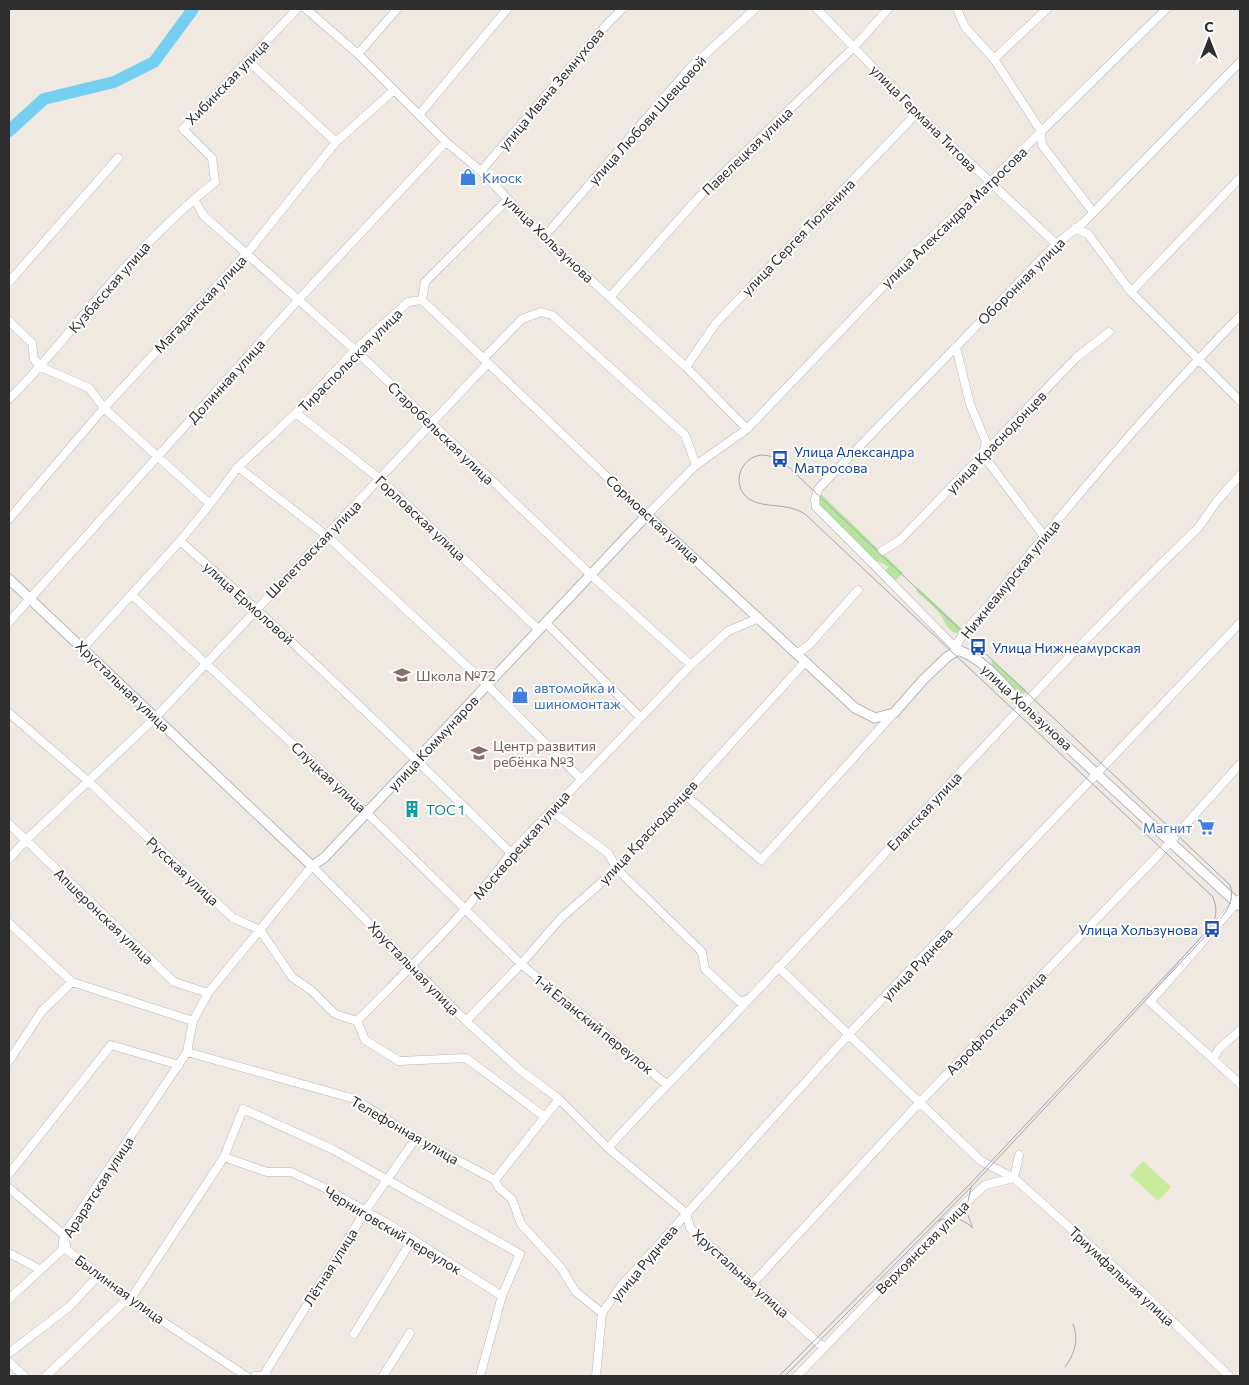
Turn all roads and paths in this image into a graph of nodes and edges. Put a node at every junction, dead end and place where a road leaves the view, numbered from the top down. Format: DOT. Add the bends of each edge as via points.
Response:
graph roads {
  1 [pos="297,9"];
  2 [pos="306,9"];
  3 [pos="398,9"];
  4 [pos="507,9"];
  5 [pos="622,9"];
  6 [pos="755,9"];
  7 [pos="817,9"];
  8 [pos="888,9"];
  9 [pos="957,9"];
  10 [pos="1047,9"];
  11 [pos="1166,9"];
  12 [pos="854,47"];
  13 [pos="358,54"];
  14 [pos="994,59"];
  15 [pos="248,61"];
  16 [pos="1240,62"];
  17 [pos="393,91"];
  18 [pos="917,113"];
  19 [pos="419,114"];
  20 [pos="1041,131"];
  21 [pos="336,142"];
  22 [pos="446,142"];
  23 [pos="118,158"];
  24 [pos="481,171"];
  25 [pos="1240,178"];
  26 [pos="215,182"];
  27 [pos="990,182"];
  28 [pos="194,198"];
  29 [pos="508,199"];
  30 [pos="1093,212"];
  31 [pos="1075,228"];
  32 [pos="544,237"];
  33 [pos="1056,244"];
  34 [pos="248,252"];
  35 [pos="9,282"];
  36 [pos="1132,292"];
  37 [pos="610,297"];
  38 [pos="299,300"];
  39 [pos="422,300"];
  40 [pos="1240,316"];
  41 [pos="9,321"];
  42 [pos="1110,332"];
  43 [pos="956,347"];
  44 [pos="355,350"];
  45 [pos="1198,359"];
  46 [pos="486,361"];
  47 [pos="686,366"];
  48 [pos="41,367"];
  49 [pos="9,398"];
  50 [pos="1240,401"];
  51 [pos="104,408"];
  52 [pos="296,413"];
  53 [pos="432,424"];
  54 [pos="747,429"];
  55 [pos="983,455"];
  56 [pos="159,456"];
  57 [pos="696,465"];
  58 [pos="238,467"];
  59 [pos="1240,475"];
  60 [pos="380,479"];
  61 [pos="210,504"];
  62 [pos="816,507"];
  63 [pos="648,515"];
  64 [pos="9,519"];
  65 [pos="326,536"];
  66 [pos="1044,536"];
  67 [pos="180,541"];
  68 [pos="882,550"];
  69 [pos="591,575"];
  70 [pos="9,579"];
  71 [pos="858,590"];
  72 [pos="132,595"];
  73 [pos="30,599"];
  74 [pos="256,608"];
  75 [pos="759,618"];
  76 [pos="9,622"];
  77 [pos="1240,623"];
  78 [pos="542,626"];
  79 [pos="83,648"];
  80 [pos="958,650"];
  81 [pos="797,654"];
  82 [pos="206,662"];
  83 [pos="805,662"];
  84 [pos="691,665"];
  85 [pos="487,685"];
  86 [pos="1022,705"];
  87 [pos="9,713"];
  88 [pos="894,713"];
  89 [pos="640,716"];
  90 [pos="155,718"];
  91 [pos="417,760"];
  92 [pos="1240,764"];
  93 [pos="1097,772"];
  94 [pos="581,778"];
  95 [pos="88,781"];
  96 [pos="684,794"];
  97 [pos="551,811"];
  98 [pos="367,813"];
  99 [pos="9,824"];
  100 [pos="26,840"];
  101 [pos="1170,840"];
  102 [pos="511,853"];
  103 [pos="9,859"];
  104 [pos="312,866"];
  105 [pos="617,869"];
  106 [pos="1239,903"];
  107 [pos="465,909"];
  108 [pos="9,923"];
  109 [pos="260,930"];
  110 [pos="412,964"];
  111 [pos="521,964"];
  112 [pos="778,967"];
  113 [pos="72,982"];
  114 [pos="208,993"];
  115 [pos="750,998"];
  116 [pos="193,1021"];
  117 [pos="357,1021"];
  118 [pos="466,1021"];
  119 [pos="1240,1030"];
  120 [pos="849,1034"];
  121 [pos="187,1052"];
  122 [pos="1213,1059"];
  123 [pos="9,1061"];
  124 [pos="179,1066"];
  125 [pos="666,1084"];
  126 [pos="1240,1084"];
  127 [pos="559,1099"];
  128 [pos="920,1102"];
  129 [pos="545,1117"];
  130 [pos="416,1138"];
  131 [pos="608,1148"];
  132 [pos="1019,1155"];
  133 [pos="224,1157"];
  134 [pos="9,1174"];
  135 [pos="1014,1178"];
  136 [pos="389,1179"];
  137 [pos="495,1180"];
  138 [pos="9,1188"];
  139 [pos="366,1210"];
  140 [pos="686,1213"];
  141 [pos="64,1235"];
  142 [pos="412,1240"];
  143 [pos="9,1253"];
  144 [pos="39,1269"];
  145 [pos="99,1275"];
  146 [pos="753,1283"];
  147 [pos="502,1296"];
  148 [pos="9,1299"];
  149 [pos="130,1300"];
  150 [pos="602,1313"];
  151 [pos="410,1333"];
  152 [pos="354,1334"];
  153 [pos="824,1348"];
  154 [pos="9,1353"];
  155 [pos="9,1362"];
  156 [pos="24,1376"];
  157 [pos="46,1376"];
  158 [pos="246,1376"];
  159 [pos="255,1376"];
  160 [pos="265,1376"];
  161 [pos="383,1376"];
  162 [pos="480,1376"];
  163 [pos="596,1376"];
  164 [pos="797,1376"];
  165 [pos="1229,1376"];
  1 -- 15 [label="street, Хибинская улица"];
  2 -- 13 [label="street, улица Хользунова"];
  3 -- 13 [label="street"];
  4 -- 19 [label="street"];
  5 -- 24 [label="street, улица Ивана Земнухова"];
  6 -- 32 [label="street, улица Любови Шевцовой" via="688,70"];
  7 -- 12 [label="street, улица Германа Титова"];
  8 -- 12 [label="street, Павелецкая улица"];
  9 -- 14 [label="street" via="965,28"];
  10 -- 14 [label="street"];
  11 -- 20 [label="street, улица Александра Матросова"];
  12 -- 18 [label="street, улица Германа Титова"];
  12 -- 37 [label="street, Павелецкая улица" via="698,198"];
  13 -- 17 [label="street, улица Хользунова"];
  14 -- 20 [label="street"];
  15 -- 21 [label="street"];
  15 -- 26 [label="street, Хибинская улица" via="182,129 212,158"];
  16 -- 30 [label="street, Оборонная улица"];
  17 -- 19 [label="street, улица Хользунова"];
  17 -- 21 [label="street, Магаданская улица"];
  18 -- 27 [label="street, улица Германа Титова"];
  18 -- 47 [label="street, улица Сергея Тюленина" via="716,322"];
  19 -- 22 [label="street, улица Хользунова"];
  20 -- 27 [label="street, улица Александра Матросова"];
  20 -- 30 [label="street" via="1042,145"];
  21 -- 34 [label="street, Магаданская улица"];
  22 -- 24 [label="street, улица Хользунова"];
  22 -- 38 [label="street, Долинная улица"];
  23 -- 35 [label="street"];
  24 -- 29 [label="street, улица Хользунова"];
  25 -- 36 [label="street"];
  26 -- 28 [label="street, Кузбасская улица"];
  27 -- 33 [label="street, улица Германа Титова"];
  27 -- 54 [label="street, улица Александра Матросова" via="915,253"];
  28 -- 34 [label="street, Старобельская улица" via="204,216"];
  28 -- 48 [label="street, Кузбасская улица" via="172,217 96,300"];
  29 -- 32 [label="street, улица Хользунова"];
  29 -- 39 [label="street" via="425,282"];
  30 -- 31 [label="street, Оборонная улица"];
  31 -- 33 [label="street, Оборонная улица"];
  31 -- 36 [label="street" via="1088,234"];
  32 -- 37 [label="street, улица Хользунова"];
  33 -- 43 [label="street, Оборонная улица"];
  34 -- 38 [label="street, Старобельская улица"];
  34 -- 51 [label="street, Магаданская улица"];
  36 -- 45 [label="street"];
  37 -- 47 [label="street, улица Хользунова"];
  38 -- 44 [label="street, Старобельская улица"];
  38 -- 56 [label="street, Долинная улица"];
  39 -- 44 [label="street, Тираспольская улица" via="408,302"];
  39 -- 46 [label="street, Сормовская улица"];
  40 -- 45 [label="street, Нижнеамурская улица"];
  41 -- 48 [label="street" via="32,343 34,359"];
  42 -- 55 [label="street, улица Краснодонцев" via="1076,358"];
  43 -- 55 [label="street" via="970,404 986,442"];
  43 -- 62 [label="street, Оборонная улица" via="818,489"];
  44 -- 52 [label="street, Тираспольская улица"];
  44 -- 53 [label="street, Старобельская улица"];
  45 -- 50 [label="street"];
  45 -- 66 [label="street, Нижнеамурская улица"];
  46 -- 53 [label="street, Шепетовская улица"];
  46 -- 57 [label="street, Шепетовская улица" via="522,319 541,312 552,315 685,435"];
  46 -- 63 [label="street, Сормовская улица"];
  47 -- 54 [label="street, улица Хользунова"];
  48 -- 49 [label="street, Кузбасская улица"];
  48 -- 51 [label="street" via="88,388"];
  51 -- 56 [label="street"];
  51 -- 64 [label="street, Магаданская улица"];
  52 -- 58 [label="street, Тираспольская улица"];
  52 -- 60 [label="street, Горловская улица"];
  53 -- 60 [label="street, Шепетовская улица"];
  53 -- 69 [label="street, Старобельская улица"];
  54 -- 57 [label="street, улица Коммунаров"];
  55 -- 66 [label="street"];
  55 -- 68 [label="street, улица Краснодонцев" via="900,540"];
  56 -- 61 [label="street"];
  56 -- 73 [label="street, Долинная улица"];
  57 -- 63 [label="street, улица Коммунаров"];
  58 -- 61 [label="street, Тираспольская улица"];
  58 -- 65 [label="street"];
  59 -- 86 [label="street, Еланская улица" via="1198,528"];
  60 -- 65 [label="street, Шепетовская улица"];
  60 -- 78 [label="street, Горловская улица"];
  61 -- 67 [label="street"];
  62 -- 80 [label="street, улица Хользунова"];
  63 -- 69 [label="street, улица Коммунаров"];
  63 -- 75 [label="street, Сормовская улица"];
  65 -- 74 [label="street, Шепетовская улица"];
  65 -- 85 [label="street"];
  66 -- 80 [label="street, Нижнеамурская улица" via="960,638"];
  67 -- 72 [label="street"];
  67 -- 74 [label="street, улица Ермоловой"];
  69 -- 78 [label="street, улица Коммунаров"];
  69 -- 84 [label="street, Старобельская улица"];
  70 -- 73 [label="street, Хрустальная улица"];
  71 -- 81 [label="street" via="810,644"];
  72 -- 79 [label="street"];
  72 -- 82 [label="street, Слуцкая улица"];
  73 -- 76 [label="street, Долинная улица"];
  73 -- 79 [label="street, Хрустальная улица"];
  74 -- 82 [label="street, Шепетовская улица"];
  74 -- 91 [label="street, улица Ермоловой"];
  75 -- 81 [label="street, Сормовская улица"];
  75 -- 84 [label="street, Москворецкая улица" via="728,631"];
  77 -- 93 [label="street, улица Руднева"];
  78 -- 85 [label="street, улица Коммунаров"];
  78 -- 89 [label="street, Горловская улица"];
  79 -- 90 [label="street, Хрустальная улица"];
  80 -- 86 [label="street, улица Хользунова" via="977,660"];
  80 -- 88 [label="street, Нижнеамурская улица" via="923,680"];
  81 -- 83 [label="street, Сормовская улица"];
  82 -- 90 [label="street, Шепетовская улица"];
  82 -- 98 [label="street, Слуцкая улица"];
  83 -- 88 [label="street, Сормовская улица" via="855,708 875,718"];
  83 -- 96 [label="street, улица Краснодонцев"];
  84 -- 89 [label="street, Москворецкая улица"];
  85 -- 91 [label="street, улица Коммунаров"];
  85 -- 94 [label="street"];
  86 -- 93 [label="street, улица Хользунова"];
  86 -- 112 [label="street, Еланская улица"];
  87 -- 95 [label="street, Русская улица"];
  88 -- 96 [label="street, Нижнеамурская улица" via="761,860"];
  89 -- 94 [label="street, Москворецкая улица"];
  90 -- 95 [label="street, Шепетовская улица"];
  90 -- 104 [label="street, Хрустальная улица"];
  91 -- 98 [label="street, улица Коммунаров"];
  91 -- 102 [label="street, улица Ермоловой"];
  92 -- 101 [label="street, Аэрофлотская улица"];
  93 -- 101 [label="street, улица Хользунова"];
  93 -- 120 [label="street, улица Руднева"];
  94 -- 97 [label="street, Москворецкая улица"];
  95 -- 100 [label="street, Шепетовская улица"];
  95 -- 109 [label="street, Русская улица" via="233,918"];
  96 -- 105 [label="street, улица Краснодонцев"];
  97 -- 102 [label="street, Москворецкая улица"];
  97 -- 105 [label="street" via="608,853"];
  98 -- 104 [label="street, улица Коммунаров" via="324,858"];
  98 -- 107 [label="street, Слуцкая улица"];
  99 -- 100 [label="street, Апшеронская улица"];
  100 -- 103 [label="street, Шепетовская улица"];
  100 -- 114 [label="street, Апшеронская улица" via="174,982"];
  101 -- 106 [label="street, улица Хользунова"];
  101 -- 128 [label="street, Аэрофлотская улица"];
  102 -- 107 [label="street, Москворецкая улица"];
  104 -- 109 [label="street, улица Коммунаров"];
  104 -- 110 [label="street, Хрустальная улица"];
  105 -- 111 [label="street, улица Краснодонцев" via="561,918"];
  105 -- 115 [label="street" via="702,952 705,969 740,1002"];
  106 -- 122 [label="street" via="1150,1002"];
  107 -- 110 [label="street, Москворецкая улица"];
  107 -- 111 [label="street, Слуцкая улица"];
  108 -- 113 [label="street"];
  109 -- 114 [label="street, улица Коммунаров"];
  109 -- 117 [label="street" via="292,978 312,991 335,1014"];
  110 -- 117 [label="street, Москворецкая улица"];
  110 -- 118 [label="street, Хрустальная улица"];
  111 -- 118 [label="street, улица Краснодонцев"];
  111 -- 125 [label="street, 1-й Еланский переулок"];
  112 -- 115 [label="street, Еланская улица"];
  112 -- 120 [label="street, Триумфальная улица"];
  113 -- 116 [label="street"];
  113 -- 123 [label="street" via="42,1011"];
  114 -- 116 [label="street, улица Коммунаров"];
  115 -- 125 [label="street, Еланская улица"];
  116 -- 121 [label="street, улица Коммунаров"];
  117 -- 129 [label="street" via="365,1040 399,1061 466,1058"];
  118 -- 127 [label="street, Хрустальная улица" via="520,1070"];
  119 -- 122 [label="street"];
  120 -- 128 [label="street, Триумфальная улица"];
  120 -- 140 [label="street, улица Руднева"];
  121 -- 124 [label="street, улица Коммунаров"];
  121 -- 130 [label="street, Телефонная улица" via="355,1099"];
  122 -- 126 [label="street"];
  124 -- 134 [label="street" via="111,1045"];
  124 -- 141 [label="street, Араратская улица"];
  125 -- 131 [label="street, Еланская улица"];
  127 -- 129 [label="street"];
  127 -- 131 [label="street, Хрустальная улица"];
  128 -- 135 [label="street, Триумфальная улица" via="981,1161"];
  128 -- 146 [label="street, Аэрофлотская улица"];
  129 -- 137 [label="street"];
  130 -- 136 [label="street, Лётная улица"];
  130 -- 137 [label="street, Телефонная улица"];
  131 -- 140 [label="street, Хрустальная улица"];
  132 -- 135 [label="street"];
  133 -- 136 [label="street" via="243,1109"];
  133 -- 139 [label="street, Черниговский переулок" via="267,1172 292,1172"];
  133 -- 149 [label="street"];
  135 -- 153 [label="street, Верхоянская улица" via="985,1185"];
  135 -- 165 [label="street, Триумфальная улица" via="1140,1290"];
  136 -- 139 [label="street, Лётная улица"];
  136 -- 147 [label="street" via="520,1254"];
  137 -- 150 [label="street, Телефонная улица" via="498,1188 512,1199 521,1224 562,1269 575,1291"];
  138 -- 141 [label="street, Былинная улица"];
  139 -- 142 [label="street, Черниговский переулок"];
  139 -- 160 [label="street, Лётная улица"];
  140 -- 146 [label="street, Хрустальная улица" via="690,1228"];
  140 -- 150 [label="street, улица Руднева"];
  141 -- 144 [label="street, Араратская улица" via="62,1250"];
  141 -- 145 [label="street, Былинная улица" via="67,1250"];
  142 -- 147 [label="street, Черниговский переулок"];
  142 -- 152 [label="street"];
  143 -- 144 [label="street"];
  144 -- 148 [label="street, Араратская улица"];
  145 -- 149 [label="street, Былинная улица"];
  145 -- 154 [label="street" via="69,1307"];
  146 -- 153 [label="street, Хрустальная улица"];
  147 -- 162 [label="street"];
  149 -- 157 [label="street"];
  149 -- 158 [label="street, Былинная улица"];
  150 -- 163 [label="street"];
  151 -- 161 [label="street"];
  153 -- 164 [label="street, Верхоянская улица"];
  155 -- 156 [label="street"];
  159 -- 160 [label="street"];
}
